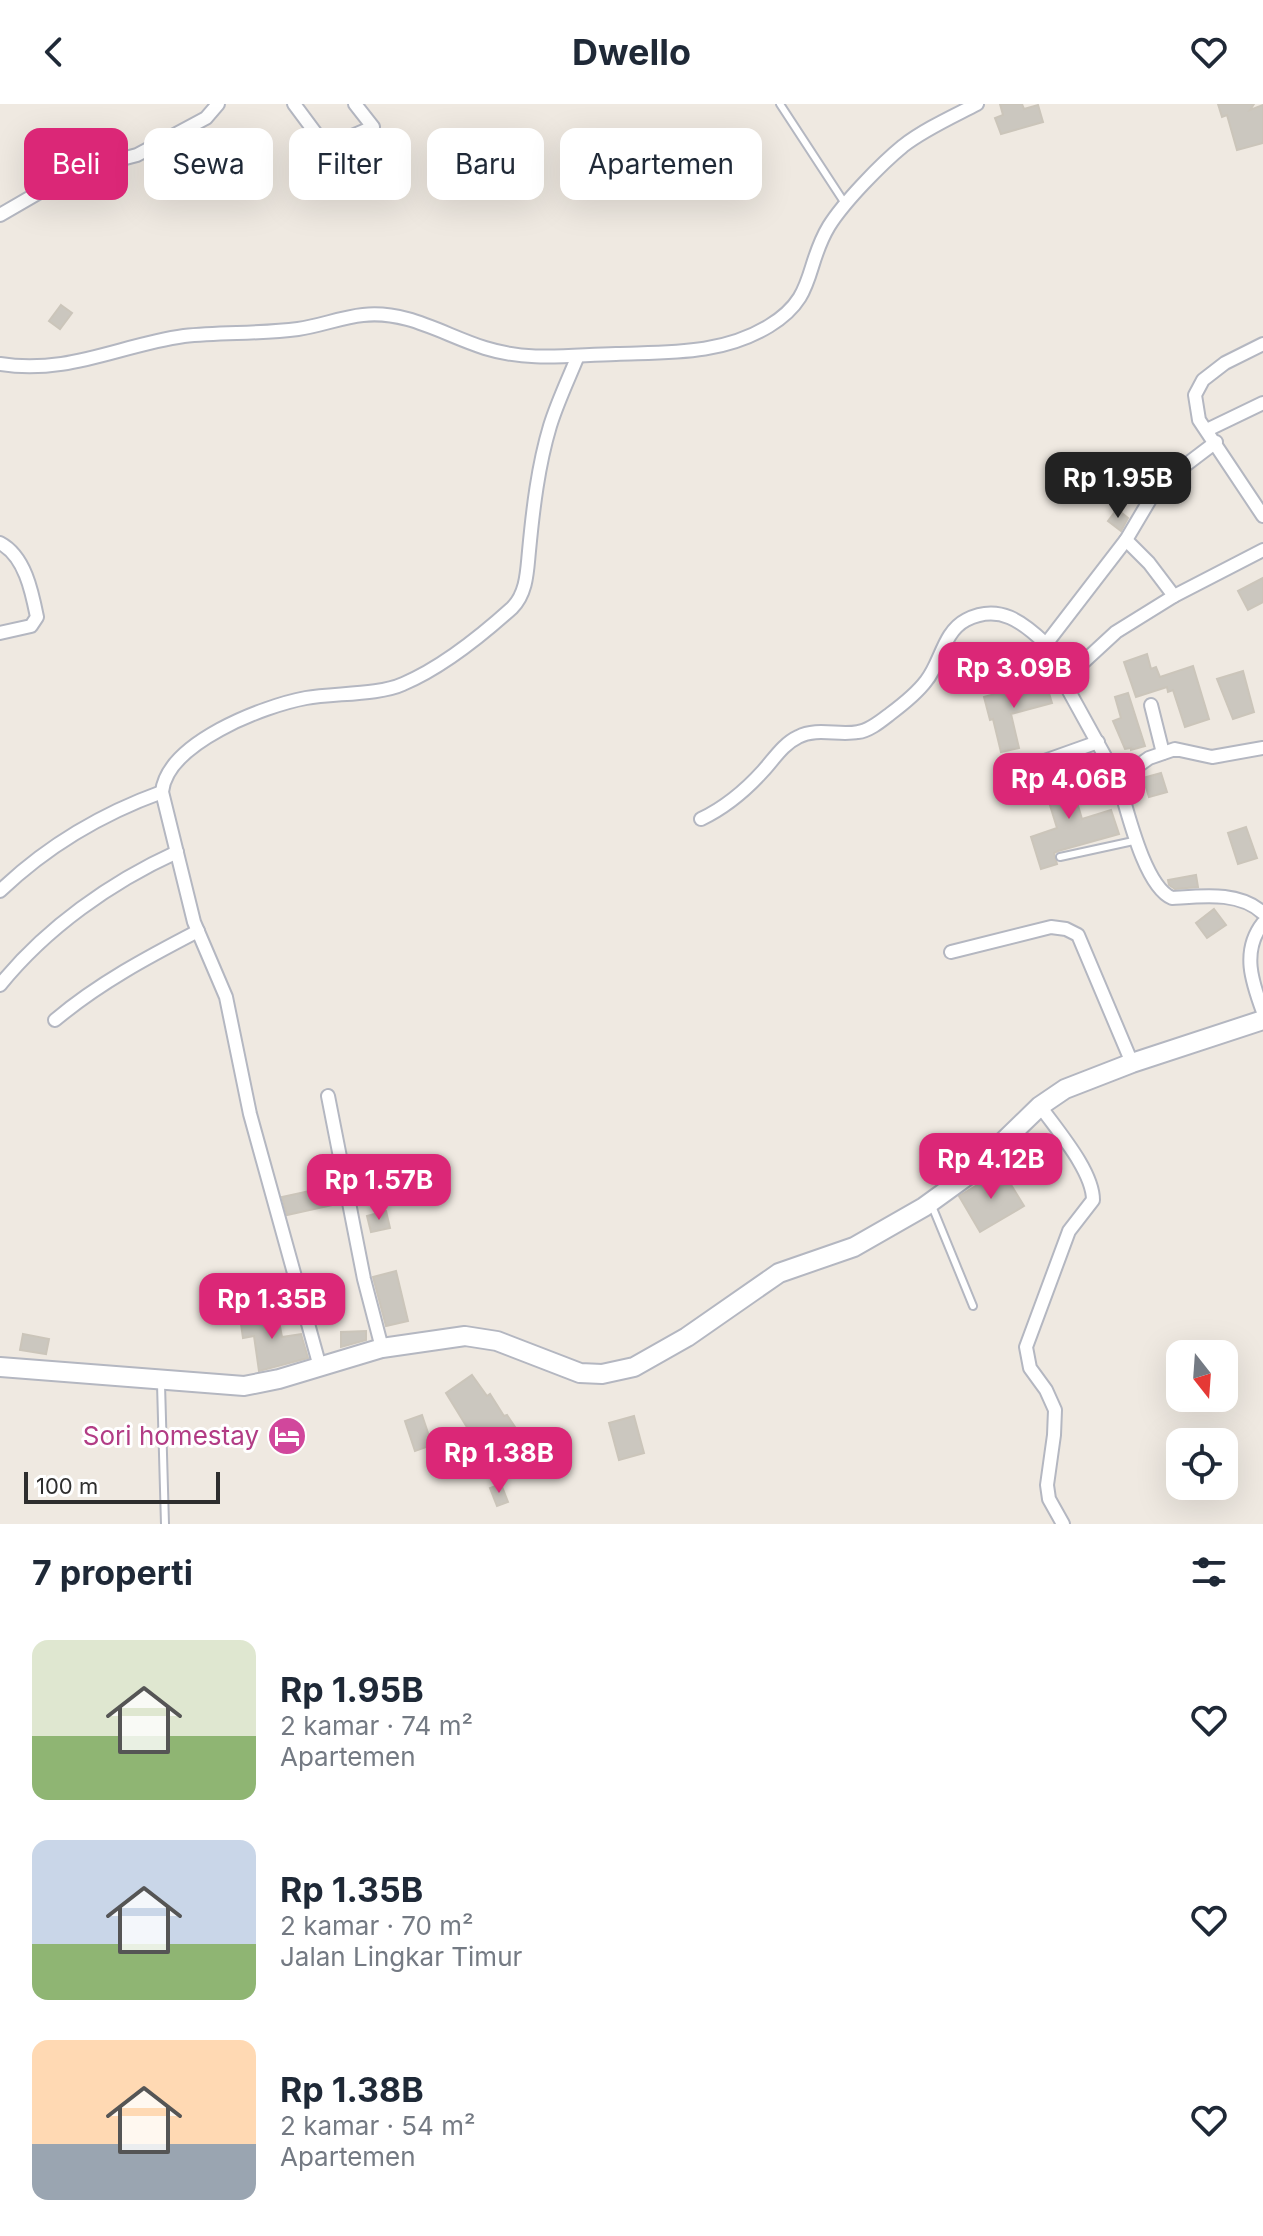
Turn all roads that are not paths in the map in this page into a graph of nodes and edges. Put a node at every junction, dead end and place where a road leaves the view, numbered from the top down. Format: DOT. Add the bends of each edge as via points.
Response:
graph roads {
  1 [pos="218,104"];
  2 [pos="294,104"];
  3 [pos="355,104"];
  4 [pos="780,104"];
  5 [pos="973,105"];
  6 [pos="846,205"];
  7 [pos="0,215"];
  8 [pos="1263,344"];
  9 [pos="577,358"];
  10 [pos="0,364"];
  11 [pos="1263,403"];
  12 [pos="1207,430"];
  13 [pos="1216,442"];
  14 [pos="1263,516"];
  15 [pos="1126,540"];
  16 [pos="0,543"];
  17 [pos="1263,550"];
  18 [pos="1174,596"];
  19 [pos="0,633"];
  20 [pos="1046,644"];
  21 [pos="1064,680"];
  22 [pos="1151,705"];
  23 [pos="1098,742"];
  24 [pos="1263,748"];
  25 [pos="1163,753"];
  26 [pos="1025,768"];
  27 [pos="1118,780"];
  28 [pos="162,792"];
  29 [pos="701,819"];
  30 [pos="1138,840"];
  31 [pos="177,852"];
  32 [pos="1060,857"];
  33 [pos="0,891"];
  34 [pos="1263,913"];
  35 [pos="1263,923"];
  36 [pos="198,931"];
  37 [pos="951,952"];
  38 [pos="0,985"];
  39 [pos="1263,1012"];
  40 [pos="55,1020"];
  41 [pos="1263,1020"];
  42 [pos="1132,1063"];
  43 [pos="328,1096"];
  44 [pos="1040,1106"];
  45 [pos="931,1202"];
  46 [pos="973,1306"];
  47 [pos="382,1348"];
  48 [pos="0,1367"];
  49 [pos="320,1367"];
  50 [pos="161,1380"];
  51 [pos="165,1524"];
  52 [pos="1063,1524"];
  1 -- 7 [label="street" via="206,118 137,155 76,171"];
  2 -- 3 [label="street" via="326,147 373,127"];
  4 -- 6 [label="lane"];
  5 -- 6 [label="street" via="904,146"];
  6 -- 9 [label="street" via="829,226 805,290 790,312 765,328 707,350"];
  8 -- 12 [label="street" via="1203,380 1195,395 1199,420"];
  9 -- 10 [label="street" via="519,356 485,348 390,314 300,329 184,336 48,367"];
  9 -- 28 [label="street" via="550,424 525,586 513,606 441,662 398,686 270,707 210,736 175,762 165,775"];
  11 -- 12 [label="street"];
  12 -- 13 [label="street"];
  13 -- 14 [label="street"];
  13 -- 15 [label="street" via="1158,486"];
  15 -- 18 [label="street"];
  15 -- 20 [label="street"];
  16 -- 19 [label="street" via="20,563 37,617 31,626"];
  17 -- 18 [label="street"];
  18 -- 21 [label="street" via="1116,632"];
  20 -- 21 [label="street"];
  20 -- 29 [label="street" via="1006,615 965,620 926,682 890,714 862,732 800,736 726,807"];
  21 -- 23 [label="street"];
  22 -- 25 [label="street"];
  23 -- 26 [label="street"];
  23 -- 27 [label="street"];
  24 -- 25 [label="street" via="1212,757 1175,749"];
  25 -- 27 [label="street"];
  27 -- 30 [label="street"];
  28 -- 31 [label="street"];
  28 -- 33 [label="street" via="87,825"];
  30 -- 32 [label="lane"];
  30 -- 34 [label="street" via="1151,876 1168,897 1236,898"];
  31 -- 36 [label="street"];
  31 -- 38 [label="street" via="85,906"];
  35 -- 39 [label="street" via="1250,951 1251,979"];
  36 -- 40 [label="street" via="143,958"];
  36 -- 49 [label="street" via="226,997 258,1145"];
  37 -- 42 [label="street" via="1051,927 1078,935"];
  41 -- 42 [label="main road"];
  42 -- 44 [label="main road" via="1065,1089"];
  43 -- 47 [label="street"];
  44 -- 45 [label="main road" via="971,1173"];
  44 -- 52 [label="street" via="1087,1176 1093,1195 1069,1231 1026,1347 1030,1368 1055,1410 1047,1485"];
  45 -- 46 [label="lane"];
  45 -- 47 [label="main road" via="854,1247 779,1273 650,1360 614,1373 566,1370 484,1338"];
  47 -- 49 [label="main road"];
  48 -- 50 [label="main road"];
  49 -- 50 [label="main road" via="244,1386"];
  50 -- 51 [label="lane"];
}
